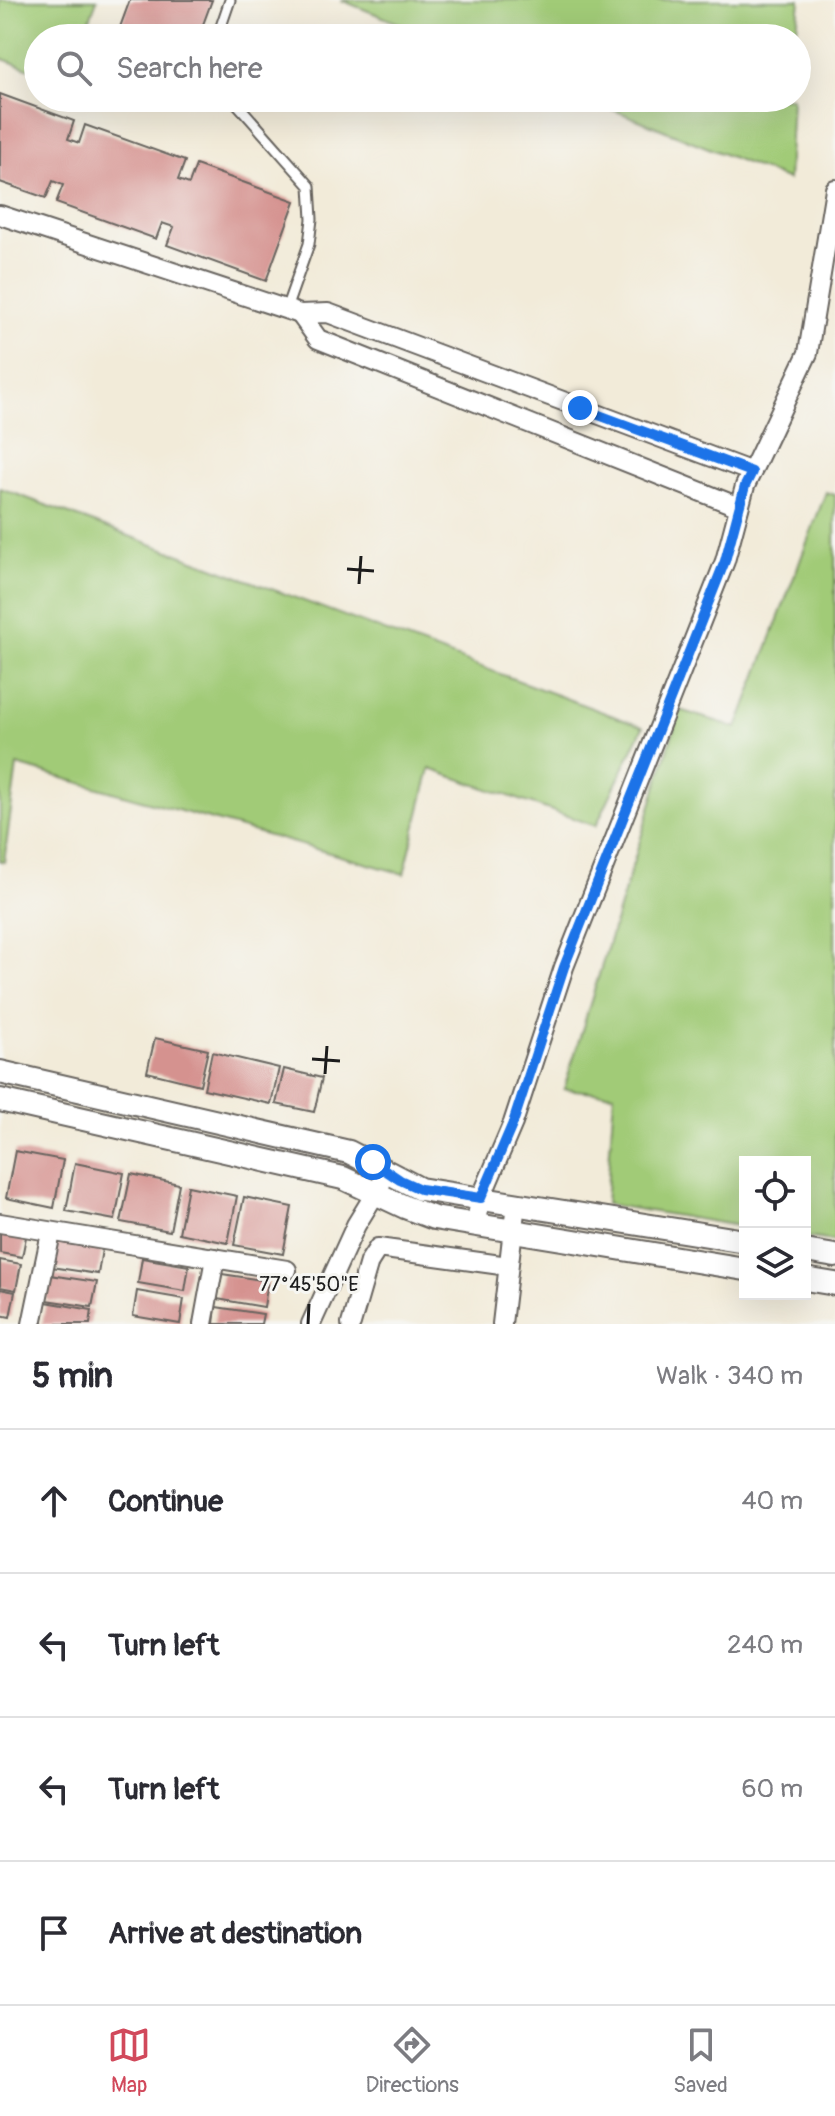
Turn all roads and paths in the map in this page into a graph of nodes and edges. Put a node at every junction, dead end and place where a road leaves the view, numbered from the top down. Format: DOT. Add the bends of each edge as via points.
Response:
graph roads {
  1 [pos="230,0"];
  2 [pos="222,24"];
  3 [pos="244,112"];
  4 [pos="835,189"];
  5 [pos="0,215"];
  6 [pos="293,312"];
  7 [pos="535,391"];
  8 [pos="522,420"];
  9 [pos="752,472"];
  10 [pos="739,507"];
  11 [pos="0,1072"];
  12 [pos="0,1100"];
  13 [pos="390,1173"];
  14 [pos="375,1192"];
  15 [pos="481,1198"];
  16 [pos="516,1203"];
  17 [pos="0,1223"];
  18 [pos="475,1224"];
  19 [pos="511,1230"];
  20 [pos="51,1233"];
  21 [pos="739,1240"];
  22 [pos="811,1252"];
  23 [pos="835,1256"];
  24 [pos="215,1258"];
  25 [pos="508,1266"];
  26 [pos="739,1268"];
  27 [pos="287,1270"];
  28 [pos="811,1280"];
  29 [pos="835,1284"];
  30 [pos="32,1324"];
  31 [pos="203,1324"];
  32 [pos="311,1324"];
  33 [pos="351,1324"];
  34 [pos="502,1324"];
  1 -- 2 [label="lane"];
  3 -- 6 [label="lane" via="310,186 309,244"];
  4 -- 9 [label="street" via="808,353"];
  5 -- 6 [label="street"];
  6 -- 7 [label="street" via="328,313"];
  6 -- 8 [label="street" via="318,339"];
  7 -- 8 [label="street"];
  7 -- 9 [label="street"];
  8 -- 10 [label="street"];
  9 -- 10 [label="street"];
  10 -- 15 [label="street" via="725,561 564,967 513,1123"];
  11 -- 13 [label="street" via="349,1152"];
  12 -- 14 [label="street" via="343,1178"];
  13 -- 14 [label="street"];
  13 -- 15 [label="street" via="420,1189"];
  14 -- 18 [label="street" via="434,1218"];
  14 -- 32 [label="street"];
  15 -- 16 [label="street"];
  15 -- 18 [label="street"];
  16 -- 19 [label="street"];
  16 -- 21 [label="street"];
  17 -- 20 [label="street"];
  18 -- 19 [label="street"];
  19 -- 25 [label="street"];
  19 -- 26 [label="street"];
  20 -- 24 [label="street"];
  20 -- 30 [label="street"];
  22 -- 23 [label="street"];
  24 -- 27 [label="street"];
  24 -- 31 [label="street"];
  25 -- 33 [label="street" via="378,1248"];
  25 -- 34 [label="street"];
  28 -- 29 [label="street"];
}
